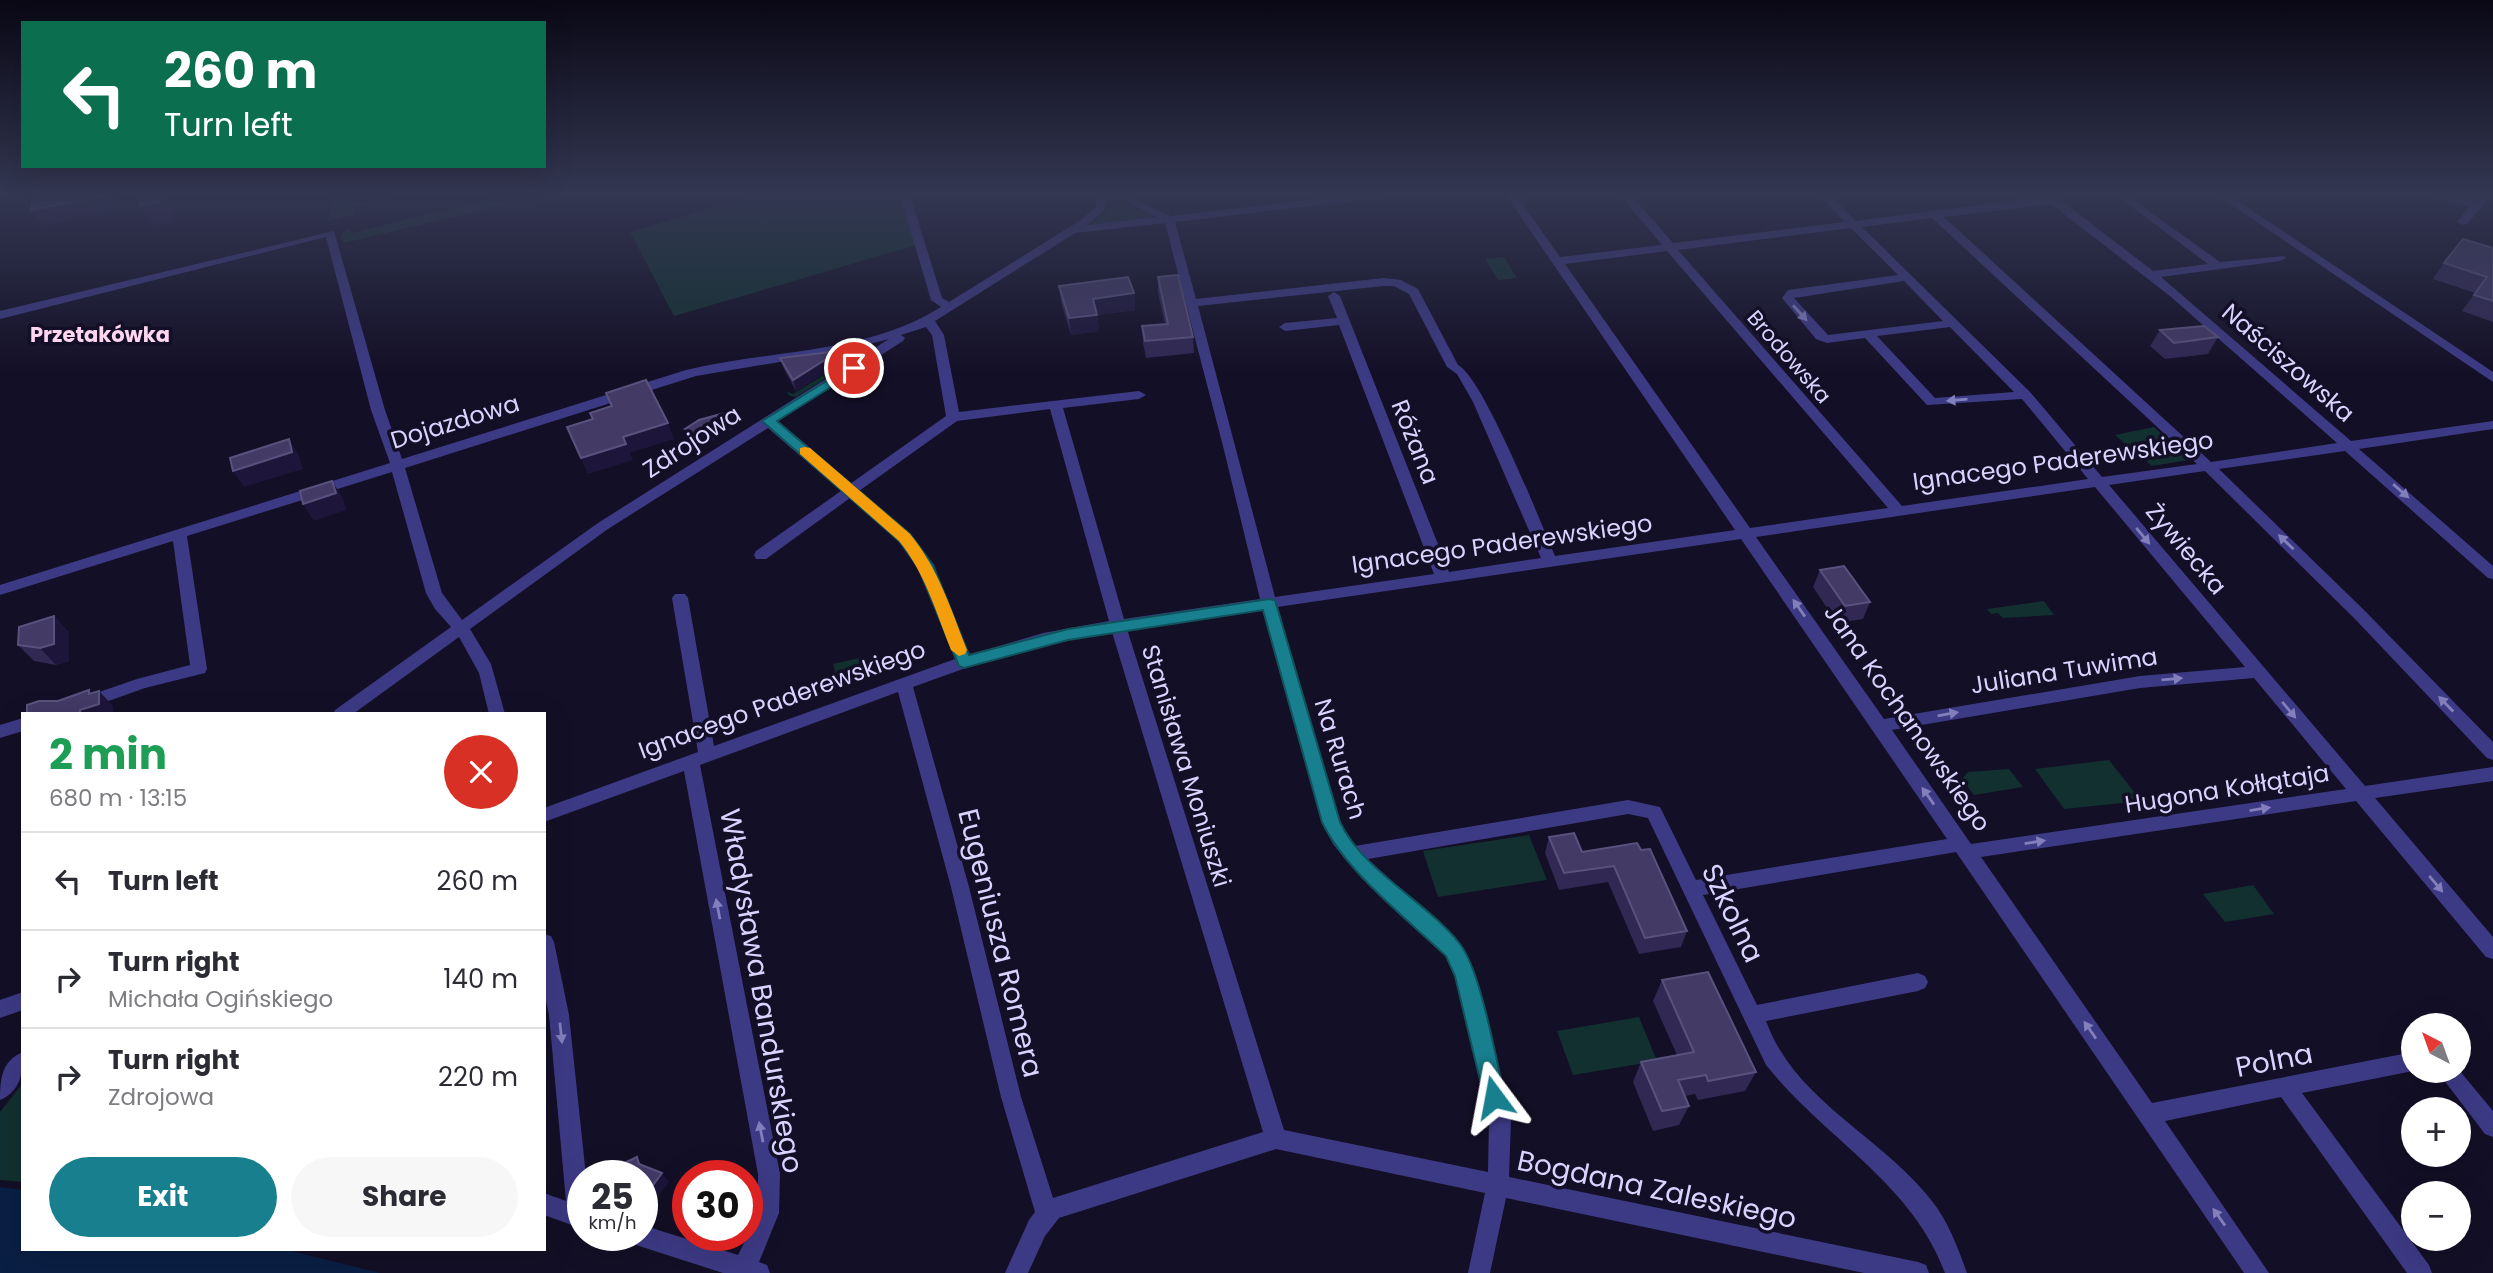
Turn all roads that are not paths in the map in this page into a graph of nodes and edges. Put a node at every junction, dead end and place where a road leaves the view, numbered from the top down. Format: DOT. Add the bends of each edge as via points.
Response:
graph roads {
  1 [pos="244,254"];
  2 [pos="336,254"];
  3 [pos="923,254"];
  4 [pos="1033,254"];
  5 [pos="1179,254"];
  6 [pos="1553,254"];
  7 [pos="1611,254"];
  8 [pos="1677,254"];
  9 [pos="1884,254"];
  10 [pos="1978,254"];
  11 [pos="2124,254"];
  12 [pos="2202,254"];
  13 [pos="2312,254"];
  14 [pos="2280,258"];
  15 [pos="1558,261"];
  16 [pos="2218,266"];
  17 [pos="2150,275"];
  18 [pos="1907,277"];
  19 [pos="1334,296"];
  20 [pos="1192,303"];
  21 [pos="949,307"];
  22 [pos="0,315"];
  23 [pos="928,320"];
  24 [pos="1344,321"];
  25 [pos="1953,323"];
  26 [pos="1285,327"];
  27 [pos="1868,334"];
  28 [pos="2493,378"];
  29 [pos="1139,395"];
  30 [pos="2025,395"];
  31 [pos="1056,406"];
  32 [pos="953,417"];
  33 [pos="768,421"];
  34 [pos="2493,425"];
  35 [pos="2350,446"];
  36 [pos="397,464"];
  37 [pos="2208,466"];
  38 [pos="2100,483"];
  39 [pos="850,490"];
  40 [pos="1899,512"];
  41 [pos="179,533"];
  42 [pos="1748,535"];
  43 [pos="761,555"];
  44 [pos="1551,563"];
  45 [pos="2493,574"];
  46 [pos="1444,579"];
  47 [pos="0,590"];
  48 [pos="680,598"];
  49 [pos="1269,604"];
  50 [pos="1118,625"];
  51 [pos="461,628"];
  52 [pos="964,662"];
  53 [pos="2256,672"];
  54 [pos="904,684"];
  55 [pos="59,712"];
  56 [pos="344,712"];
  57 [pos="497,712"];
  58 [pos="21,725"];
  59 [pos="1880,726"];
  60 [pos="0,732"];
  61 [pos="2493,753"];
  62 [pos="699,759"];
  63 [pos="2493,775"];
  64 [pos="2360,794"];
  65 [pos="546,814"];
  66 [pos="1964,848"];
  67 [pos="1351,854"];
  68 [pos="1689,888"];
  69 [pos="2493,951"];
  70 [pos="546,952"];
  71 [pos="1918,982"];
  72 [pos="21,1002"];
  73 [pos="0,1009"];
  74 [pos="1752,1015"];
  75 [pos="2401,1063"];
  76 [pos="21,1064"];
  77 [pos="2457,1083"];
  78 [pos="2285,1086"];
  79 [pos="0,1090"];
  80 [pos="2147,1114"];
  81 [pos="2493,1127"];
  82 [pos="1276,1139"];
  83 [pos="575,1160"];
  84 [pos="1497,1186"];
  85 [pos="546,1205"];
  86 [pos="567,1212"];
  87 [pos="1047,1214"];
  88 [pos="658,1241"];
  89 [pos="752,1270"];
  90 [pos="1016,1273"];
  91 [pos="1479,1273"];
  92 [pos="1918,1273"];
  93 [pos="1956,1273"];
  94 [pos="2259,1273"];
  95 [pos="2421,1273"];
  1 -- 22 [label="street"];
  2 -- 36 [label="street"];
  3 -- 21 [label="street" via="937,300"];
  4 -- 21 [label="street, Zdrojowa"];
  5 -- 20 [label="street, Na Rurach"];
  6 -- 15 [label="street, Jana Kochanowskiego"];
  7 -- 15 [label="street"];
  8 -- 40 [label="street, Brodowska"];
  9 -- 18 [label="street, Żywiecka"];
  10 -- 37 [label="street"];
  11 -- 17 [label="street, Naściszowska"];
  12 -- 16 [label="street"];
  13 -- 28 [label="street"];
  14 -- 16 [label="street"];
  15 -- 42 [label="street, Jana Kochanowskiego"];
  16 -- 17 [label="street"];
  17 -- 35 [label="street, Naściszowska"];
  18 -- 25 [label="street, Żywiecka"];
  18 -- 27 [label="street, one-way" via="1790,294 1790,301 1823,338"];
  19 -- 24 [label="street, Różana"];
  20 -- 44 [label="street" via="1383,282 1404,285 1414,292 1452,367 1462,372 1480,402"];
  20 -- 49 [label="street, Na Rurach"];
  21 -- 23 [label="street, Zdrojowa"];
  23 -- 32 [label="street" via="938,335"];
  23 -- 33 [label="street, Zdrojowa"];
  23 -- 36 [label="street, Dojazdowa" via="845,347 717,365"];
  24 -- 26 [label="street"];
  24 -- 46 [label="street, Różana"];
  25 -- 27 [label="street"];
  25 -- 30 [label="street, Żywiecka"];
  30 -- 27 [label="street, one-way" via="1933,402"];
  29 -- 31 [label="street"];
  30 -- 38 [label="street, Żywiecka"];
  31 -- 32 [label="street"];
  31 -- 50 [label="street, Stanisława Moniuszki"];
  32 -- 39 [label="street"];
  33 -- 39 [label="street"];
  33 -- 51 [label="street, Zdrojowa" via="603,526"];
  34 -- 35 [label="street, Ignacego Paderewskiego"];
  35 -- 37 [label="street, Ignacego Paderewskiego"];
  35 -- 45 [label="street, Naściszowska, one-way"];
  36 -- 41 [label="street, Dojazdowa"];
  36 -- 51 [label="street" via="439,605"];
  37 -- 38 [label="street, Ignacego Paderewskiego"];
  61 -- 37 [label="street, one-way"];
  38 -- 40 [label="street, Ignacego Paderewskiego"];
  38 -- 53 [label="street, Żywiecka, one-way"];
  39 -- 43 [label="street"];
  39 -- 52 [label="street" via="904,537 925,565"];
  40 -- 42 [label="street, Ignacego Paderewskiego"];
  41 -- 47 [label="street, Dojazdowa"];
  41 -- 55 [label="street" via="199,668"];
  42 -- 44 [label="street, Ignacego Paderewskiego"];
  59 -- 42 [label="street, Jana Kochanowskiego, one-way"];
  44 -- 46 [label="street, Ignacego Paderewskiego"];
  46 -- 49 [label="street, Ignacego Paderewskiego"];
  48 -- 62 [label="street, Władysława Bandurskiego"];
  49 -- 50 [label="street, Ignacego Paderewskiego"];
  49 -- 67 [label="street, Na Rurach" via="1331,822"];
  50 -- 52 [label="street, Ignacego Paderewskiego" via="1043,639"];
  50 -- 82 [label="street, Stanisława Moniuszki"];
  51 -- 56 [label="street, Zdrojowa"];
  51 -- 57 [label="street" via="485,664"];
  52 -- 54 [label="street, Ignacego Paderewskiego"];
  59 -- 53 [label="street, Juliana Tuwima, one-way" via="2140,682"];
  53 -- 64 [label="street, Żywiecka, one-way"];
  54 -- 62 [label="street, Ignacego Paderewskiego"];
  54 -- 87 [label="street, Eugeniusza Romera" via="960,887 1010,1097"];
  58 -- 60 [label="street"];
  66 -- 59 [label="street, Jana Kochanowskiego, one-way"];
  62 -- 65 [label="street, Ignacego Paderewskiego"];
  89 -- 62 [label="street, Władysława Bandurskiego, one-way" via="771,1205 769,1174"];
  63 -- 64 [label="street, Hugona Kołłątaja"];
  66 -- 64 [label="street, Hugona Kołłątaja, one-way"];
  64 -- 69 [label="street, Żywiecka, one-way"];
  66 -- 68 [label="street, Hugona Kołłątaja"];
  80 -- 66 [label="street, Jana Kochanowskiego, one-way"];
  67 -- 68 [label="street, Szkolna" via="1633,807 1657,816"];
  67 -- 84 [label="street, Na Rurach" via="1453,950 1465,976 1500,1120"];
  68 -- 74 [label="street, Szkolna"];
  70 -- 83 [label="street, one-way" via="559,1015"];
  71 -- 74 [label="street"];
  72 -- 73 [label="street"];
  74 -- 93 [label="street, Szkolna" via="1773,1058 1793,1083 1918,1200 1936,1225"];
  75 -- 78 [label="street, Polna"];
  76 -- 79 [label="street"];
  77 -- 81 [label="street"];
  78 -- 80 [label="street, Polna"];
  78 -- 95 [label="street"];
  94 -- 80 [label="street, Jana Kochanowskiego, one-way"];
  82 -- 84 [label="street, Bogdana Zaleskiego"];
  82 -- 87 [label="street, Bogdana Zaleskiego"];
  84 -- 91 [label="street, Na Rurach"];
  84 -- 92 [label="street, Bogdana Zaleskiego"];
  85 -- 86 [label="street"];
  87 -- 90 [label="street"];
  88 -- 89 [label="street"];
}
